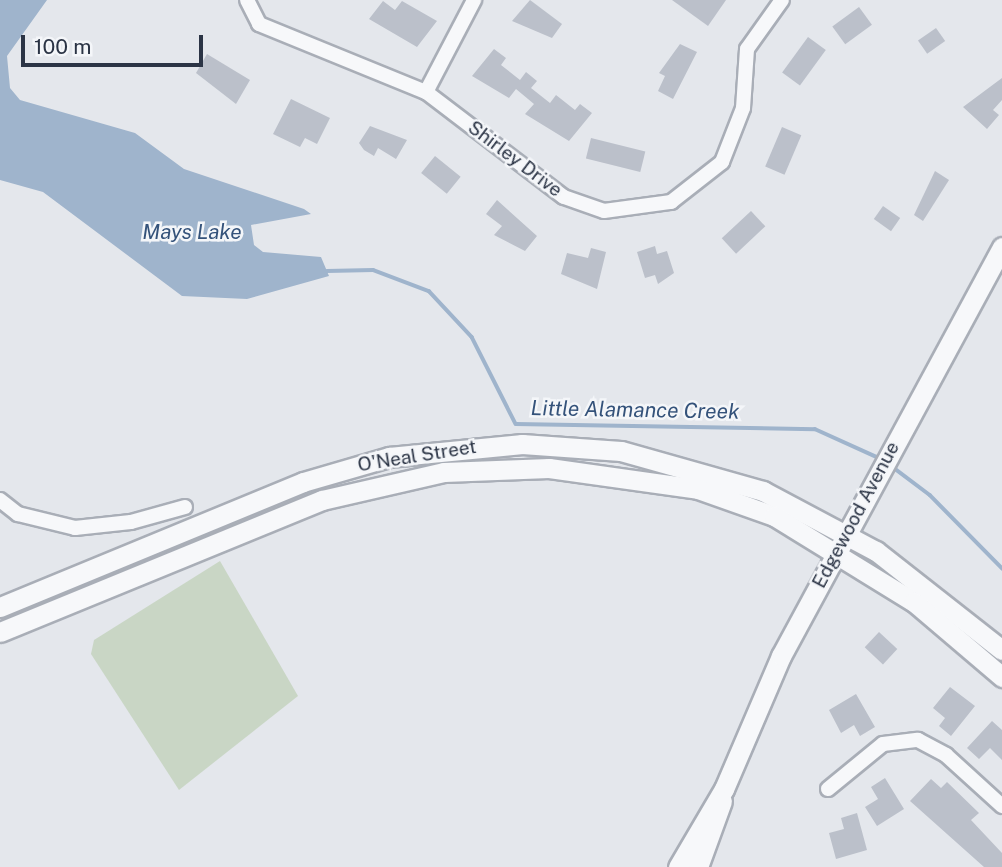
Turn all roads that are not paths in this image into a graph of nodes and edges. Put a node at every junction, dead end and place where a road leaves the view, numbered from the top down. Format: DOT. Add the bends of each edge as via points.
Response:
graph roads {
  1 [pos="247,0"];
  2 [pos="474,0"];
  3 [pos="782,0"];
  4 [pos="426,92"];
  5 [pos="1002,247"];
  6 [pos="0,500"];
  7 [pos="185,507"];
  8 [pos="846,532"];
  9 [pos="837,549"];
  10 [pos="0,607"];
  11 [pos="0,632"];
  12 [pos="1002,650"];
  13 [pos="1002,677"];
  14 [pos="724,789"];
  15 [pos="828,789"];
  16 [pos="1002,806"];
  17 [pos="678,867"];
  18 [pos="698,867"];
  1 -- 4 [label="street, Shirley Drive" via="259,24"];
  2 -- 4 [label="street"];
  3 -- 4 [label="street, Shirley Drive" via="747,50 743,108 722,163 705,181 651,209 604,211 564,197"];
  5 -- 8 [label="street, Edgewood Avenue"];
  6 -- 7 [label="street" via="18,514 75,528 131,522"];
  8 -- 9 [label="street, Edgewood Avenue"];
  8 -- 10 [label="street, O'Neal Street" via="763,491 666,460 574,447 478,445 389,457 303,481"];
  8 -- 12 [label="street, O'Neal Street"];
  9 -- 11 [label="street, O'Neal Street" via="750,506 686,486 549,468 444,472 322,499"];
  9 -- 13 [label="street, O'Neal Street" via="914,602"];
  9 -- 14 [label="street, Edgewood Avenue" via="780,656"];
  14 -- 17 [label="street, Edgewood Avenue"];
  14 -- 18 [label="street, Edgewood Avenue" via="714,835"];
  15 -- 16 [label="street" via="883,744 918,740 946,755"];
}
